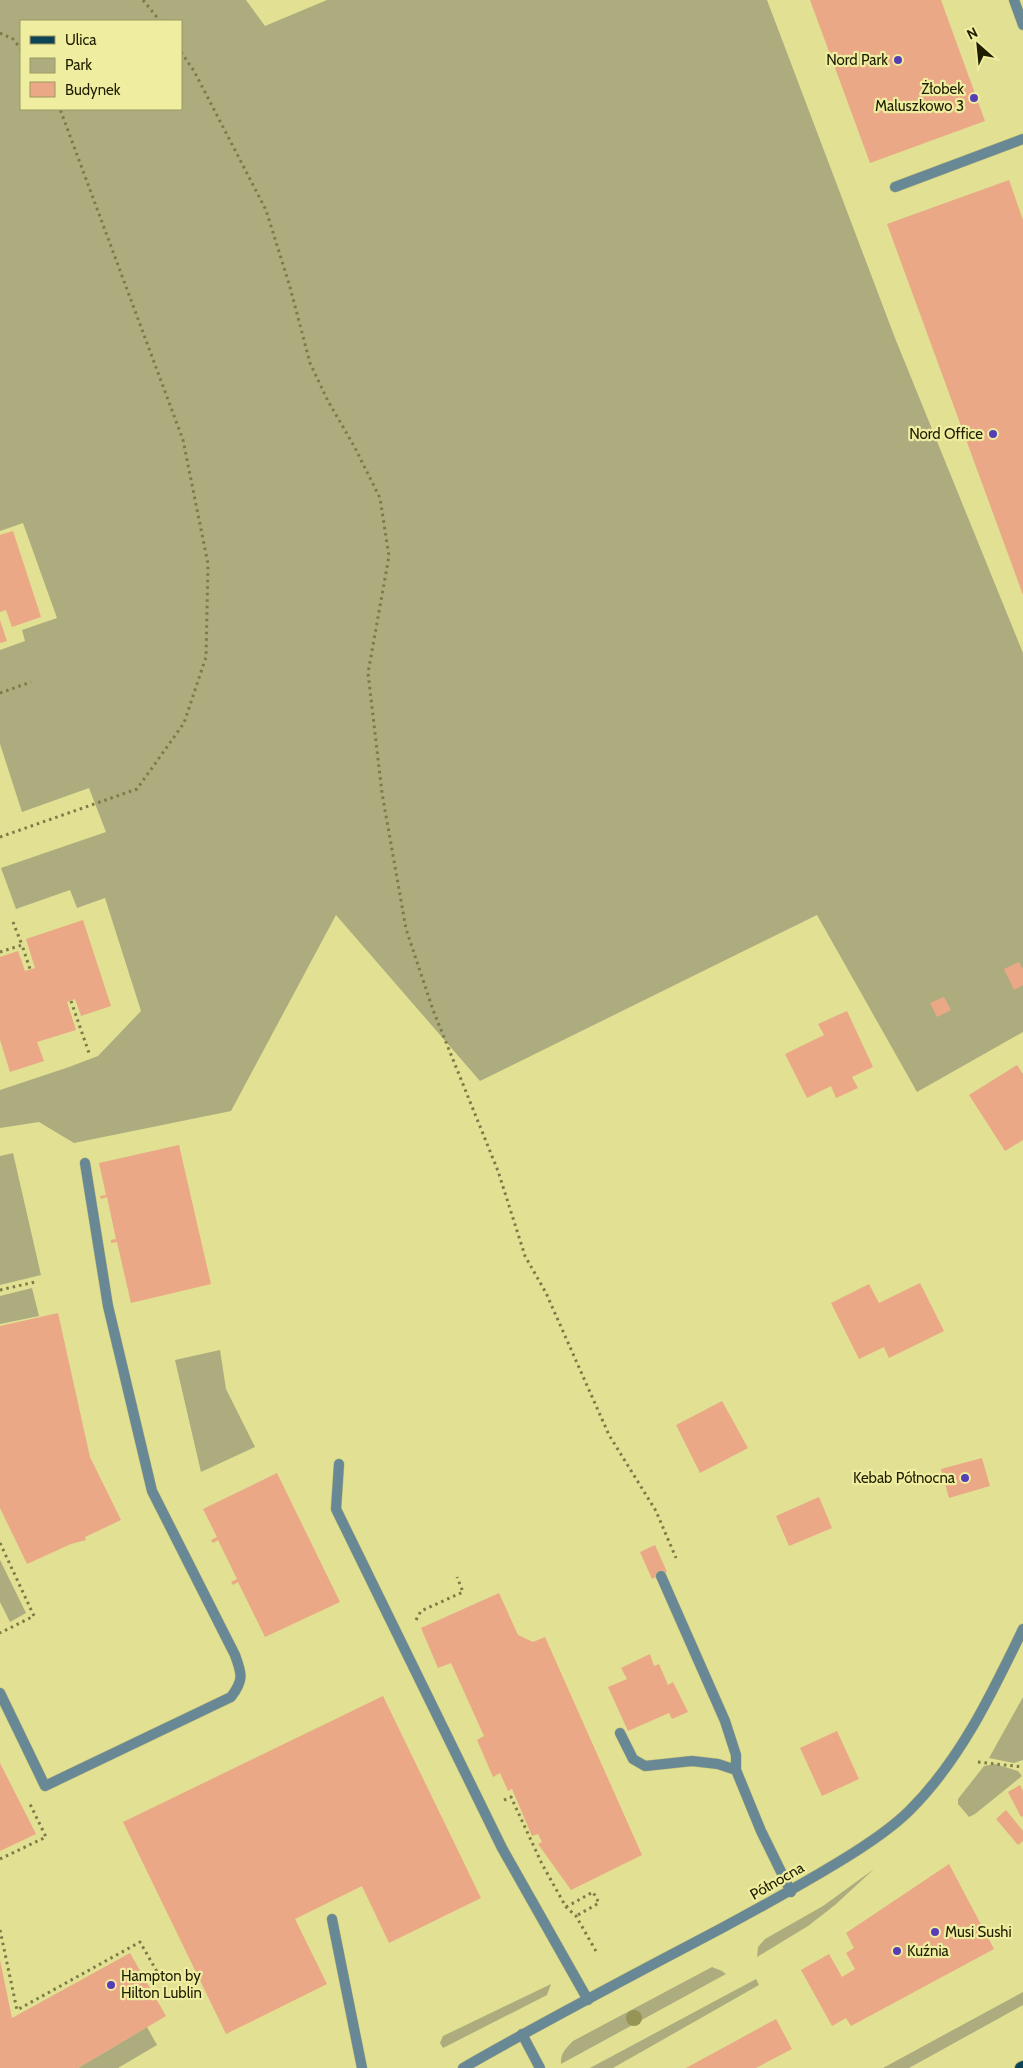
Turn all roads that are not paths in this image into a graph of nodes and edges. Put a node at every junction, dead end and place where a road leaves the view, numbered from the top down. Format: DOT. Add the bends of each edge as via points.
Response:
graph roads {
  1 [pos="1014,0"];
  2 [pos="1023,24"];
  3 [pos="1023,139"];
  4 [pos="895,187"];
  5 [pos="85,1163"];
  6 [pos="339,1464"];
  7 [pos="661,1576"];
  8 [pos="1023,1629"];
  9 [pos="0,1692"];
  10 [pos="620,1733"];
  11 [pos="736,1770"];
  12 [pos="791,1892"];
  13 [pos="332,1919"];
  14 [pos="588,2000"];
  15 [pos="522,2034"];
  16 [pos="362,2068"];
  17 [pos="463,2068"];
  18 [pos="540,2068"];
  1 -- 2 [label="street"];
  3 -- 4 [label="street"];
  5 -- 9 [label="street" via="108,1306 152,1491 242,1673 239,1686 231,1697 45,1786"];
  6 -- 14 [label="street" via="336,1509 502,1848"];
  7 -- 11 [label="street" via="725,1721 736,1755"];
  8 -- 12 [label="street, Północna" via="977,1720 932,1785 909,1811 882,1833"];
  10 -- 11 [label="street" via="633,1759 645,1766 692,1760"];
  11 -- 12 [label="street"];
  12 -- 14 [label="street, Północna"];
  13 -- 16 [label="street"];
  14 -- 15 [label="street, Północna"];
  15 -- 17 [label="street, Północna"];
  15 -- 18 [label="street"];
}
